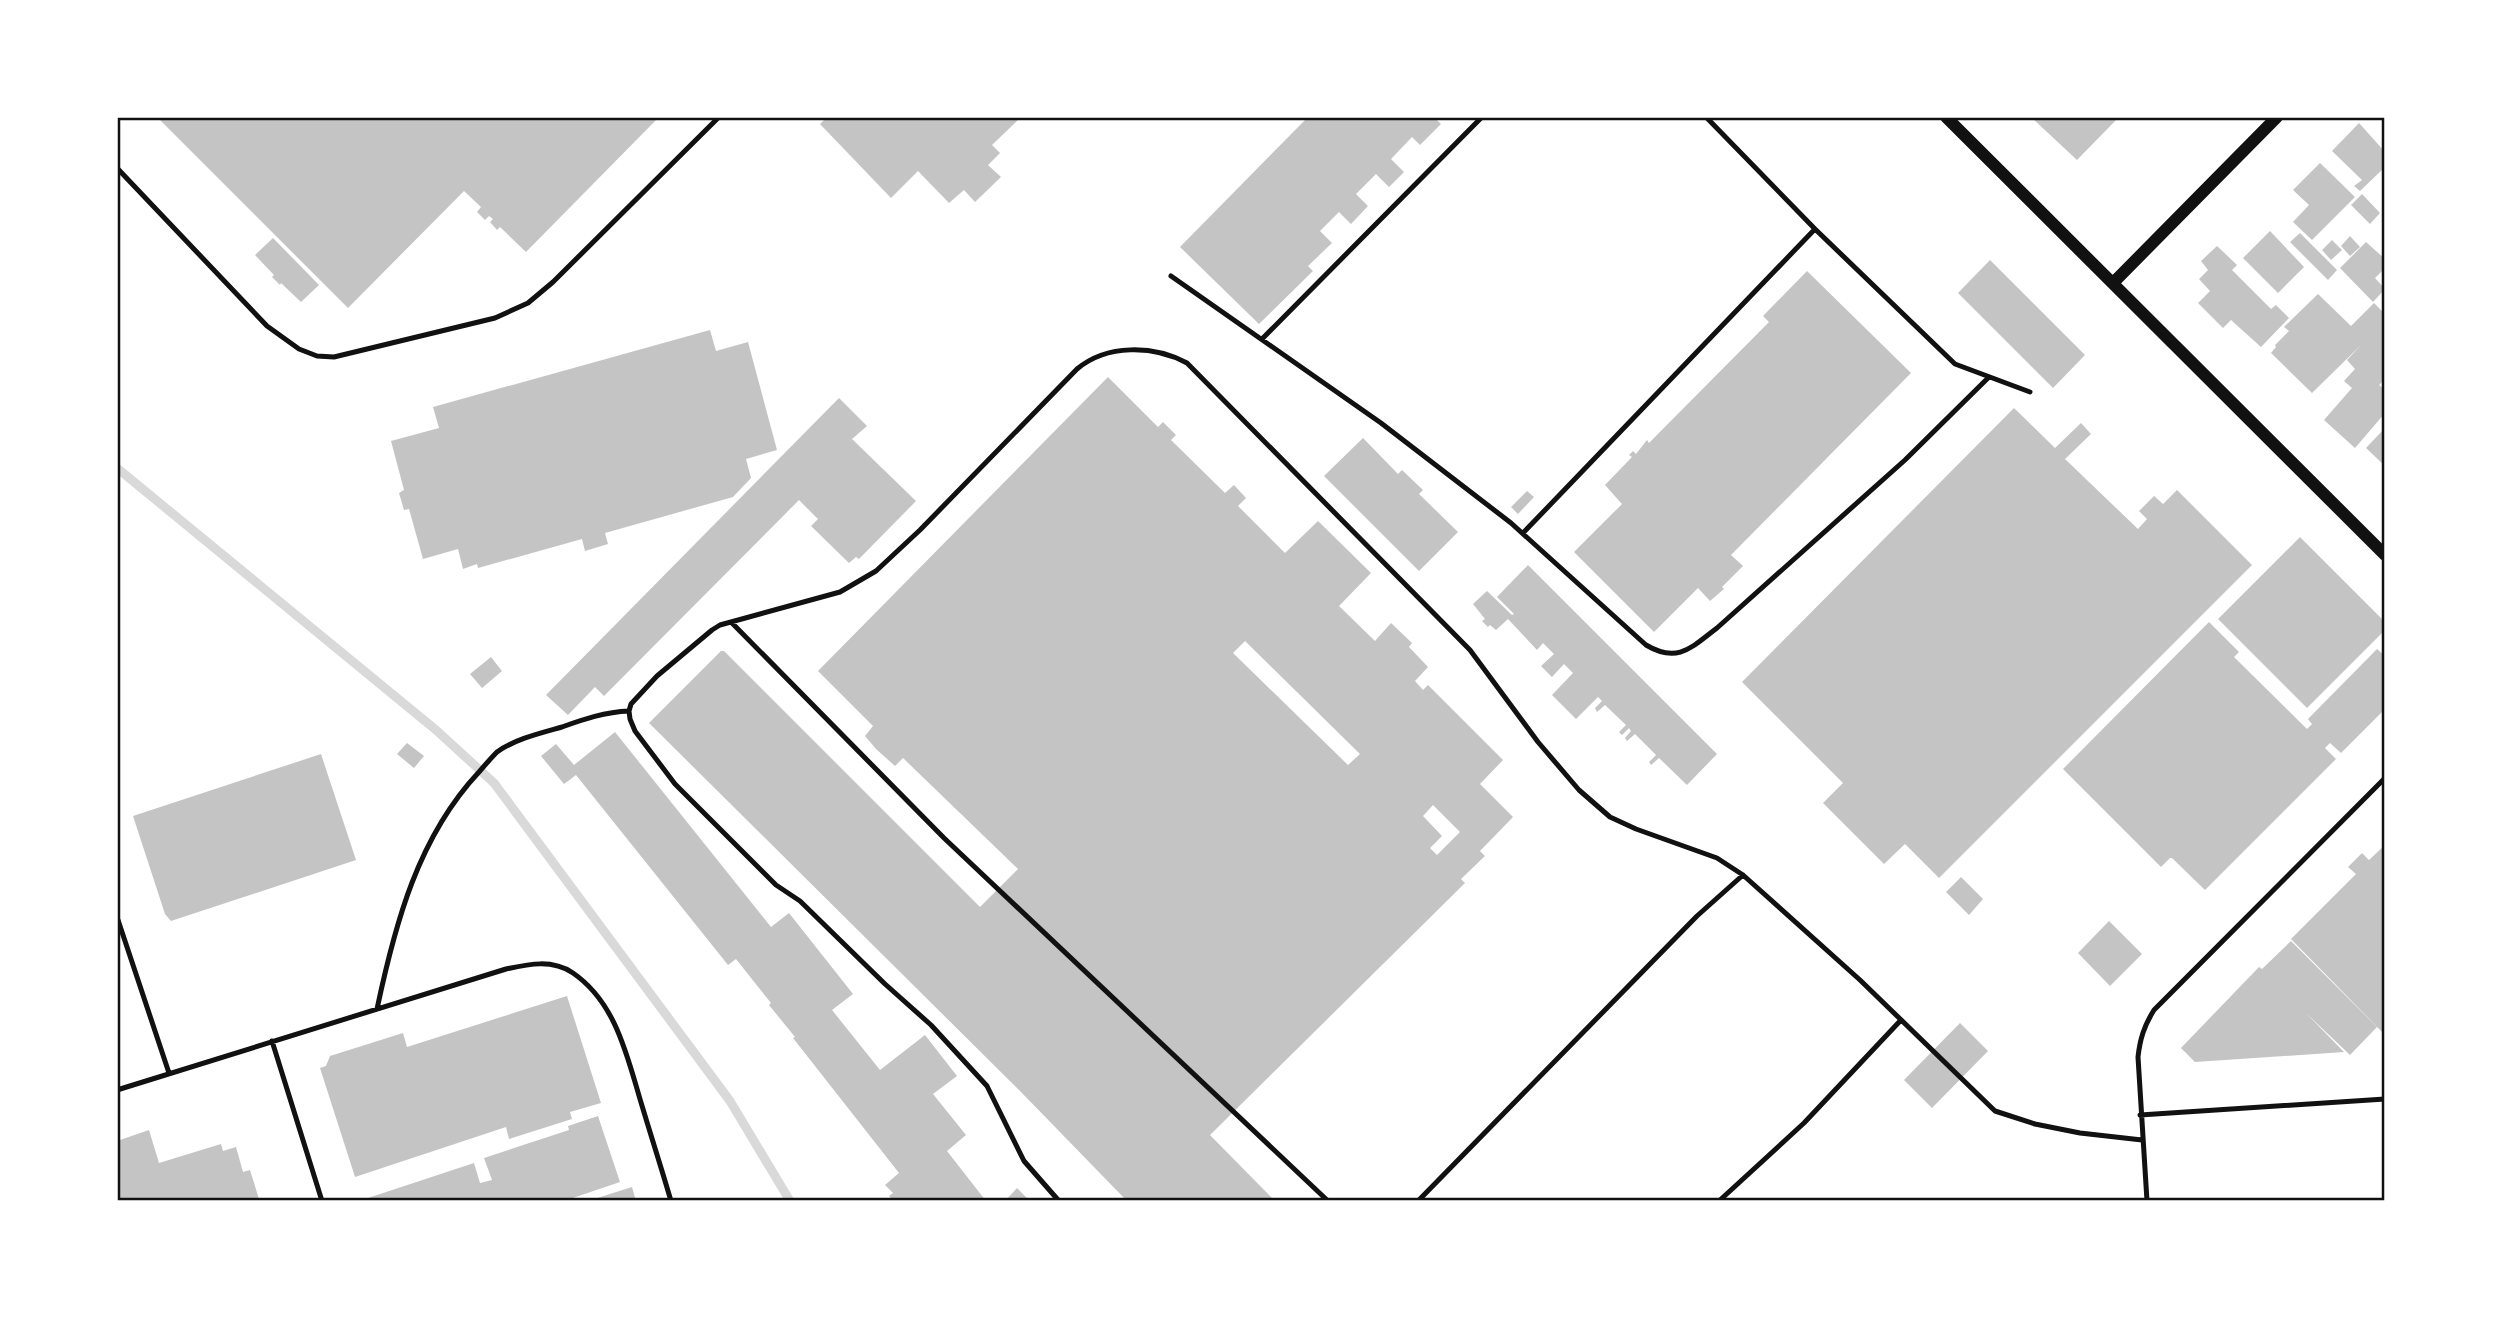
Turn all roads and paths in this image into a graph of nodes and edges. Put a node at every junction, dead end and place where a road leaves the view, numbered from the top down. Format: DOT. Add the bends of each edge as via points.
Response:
graph roads {
  1 [pos="719,117"];
  2 [pos="1482,117"];
  3 [pos="1706,117"];
  4 [pos="1946,117"];
  5 [pos="2277,117"];
  6 [pos="117,168"];
  7 [pos="1815,229"];
  8 [pos="1171,275"];
  9 [pos="2113,283"];
  10 [pos="1262,339"];
  11 [pos="1989,377"];
  12 [pos="2030,392"];
  13 [pos="1523,533"];
  14 [pos="2385,555"];
  15 [pos="732,622"];
  16 [pos="629,711"];
  17 [pos="2385,778"];
  18 [pos="1743,875"];
  19 [pos="117,916"];
  20 [pos="377,1009"];
  21 [pos="1901,1020"];
  22 [pos="272,1041"];
  23 [pos="169,1073"];
  24 [pos="117,1090"];
  25 [pos="2385,1099"];
  26 [pos="2140,1115"];
  27 [pos="2142,1140"];
  28 [pos="322,1201"];
  29 [pos="671,1201"];
  30 [pos="1059,1201"];
  31 [pos="1328,1201"];
  32 [pos="1418,1201"];
  33 [pos="1719,1201"];
  34 [pos="2147,1201"];
  1 -- 6 [label="lane" via="528,303 495,318 334,357 299,349 267,326"];
  2 -- 10 [label="lane"];
  3 -- 7 [label="lane"];
  4 -- 9 [label="street"];
  5 -- 9 [label="street"];
  7 -- 11 [label="lane" via="1955,364"];
  7 -- 13 [label="lane"];
  8 -- 10 [label="lane"];
  9 -- 14 [label="street"];
  10 -- 13 [label="lane" via="1381,423"];
  11 -- 12 [label="lane"];
  11 -- 13 [label="lane" via="1905,460 1717,628 1673,654 1660,654 1646,645"];
  15 -- 16 [label="lane" via="700,638 657,676"];
  15 -- 18 [label="lane" via="840,592 876,571 1086,361 1121,350 1155,351 1187,363 1470,650 1578,790 1610,817 1717,858"];
  15 -- 31 [label="lane" via="944,838"];
  16 -- 20 [label="lane" via="607,712 514,743 497,753 466,785 424,853 393,935"];
  16 -- 30 [label="lane" via="635,731 676,784 776,885 800,901 931,1025 980,1078 1014,1146"];
  17 -- 26 [label="lane" via="2154,1010 2141,1037 2138,1057"];
  18 -- 21 [label="lane"];
  18 -- 32 [label="lane"];
  19 -- 23 [label="lane"];
  20 -- 22 [label="lane"];
  20 -- 29 [label="lane" via="531,963 573,973 605,1006 622,1040"];
  21 -- 27 [label="lane" via="1995,1111 2080,1133"];
  21 -- 33 [label="lane" via="1804,1124"];
  22 -- 23 [label="lane"];
  22 -- 28 [label="lane"];
  23 -- 24 [label="lane"];
  25 -- 26 [label="lane"];
  26 -- 27 [label="lane"];
  27 -- 34 [label="lane"];
}
